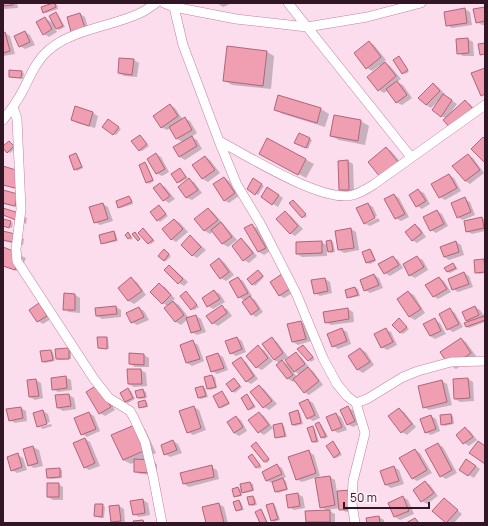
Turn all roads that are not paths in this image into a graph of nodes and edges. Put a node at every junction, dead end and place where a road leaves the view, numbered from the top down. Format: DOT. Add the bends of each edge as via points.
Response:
graph roads {
  1 [pos="156,3"];
  2 [pos="164,3"];
  3 [pos="288,3"];
  4 [pos="422,3"];
  5 [pos="174,7"];
  6 [pos="308,27"];
  7 [pos="485,105"];
  8 [pos="13,107"];
  9 [pos="3,120"];
  10 [pos="219,141"];
  11 [pos="411,157"];
  12 [pos="485,361"];
  13 [pos="356,403"];
  14 [pos="162,523"];
  15 [pos="355,523"];
  1 -- 8 [label="street" via="139,14 83,32 50,48 30,75"];
  2 -- 5 [label="street"];
  3 -- 6 [label="street"];
  4 -- 6 [label="street" via="367,17"];
  5 -- 6 [label="street" via="236,19"];
  5 -- 10 [label="street" via="183,45"];
  6 -- 11 [label="street"];
  7 -- 11 [label="street"];
  8 -- 9 [label="street"];
  8 -- 14 [label="street" via="17,119 21,209 17,260 94,379 109,398 130,411 134,418 145,442"];
  10 -- 11 [label="street" via="289,178 320,192 338,196 356,195"];
  10 -- 13 [label="street" via="237,185 296,292 323,358 337,384"];
  12 -- 13 [label="street" via="451,362 429,367 403,377"];
  13 -- 15 [label="street" via="365,433 353,481 352,504"];
}
